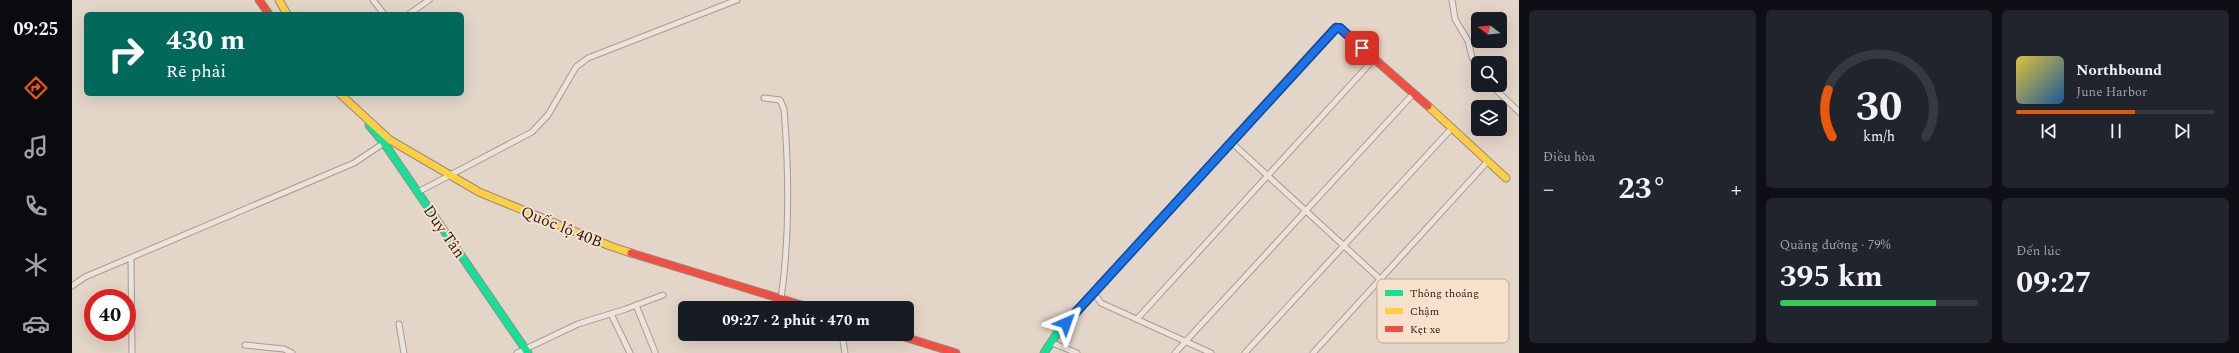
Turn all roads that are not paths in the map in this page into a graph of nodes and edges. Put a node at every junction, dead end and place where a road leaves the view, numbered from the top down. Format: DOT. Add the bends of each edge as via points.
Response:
graph roads {
  1 [pos="259,0"];
  2 [pos="279,0"];
  3 [pos="373,0"];
  4 [pos="429,0"];
  5 [pos="737,0"];
  6 [pos="1452,0"];
  7 [pos="268,12"];
  8 [pos="286,12"];
  9 [pos="382,12"];
  10 [pos="412,12"];
  11 [pos="1472,56"];
  12 [pos="1374,59"];
  13 [pos="1499,92"];
  14 [pos="1414,93"];
  15 [pos="342,96"];
  16 [pos="764,98"];
  17 [pos="358,112"];
  18 [pos="1519,112"];
  19 [pos="1451,129"];
  20 [pos="1232,142"];
  21 [pos="384,144"];
  22 [pos="1488,162"];
  23 [pos="1268,175"];
  24 [pos="450,176"];
  25 [pos="1506,178"];
  26 [pos="418,192"];
  27 [pos="1306,210"];
  28 [pos="1344,246"];
  29 [pos="131,258"];
  30 [pos="1380,279"];
  31 [pos="1377,282"];
  32 [pos="72,286"];
  33 [pos="1094,293"];
  34 [pos="663,295"];
  35 [pos="781,299"];
  36 [pos="788,301"];
  37 [pos="636,305"];
  38 [pos="612,314"];
  39 [pos="1137,319"];
  40 [pos="399,324"];
  41 [pos="914,340"];
  42 [pos="843,341"];
  43 [pos="1186,341"];
  44 [pos="1050,342"];
  45 [pos="245,345"];
  46 [pos="526,351"];
  47 [pos="655,352"];
  48 [pos="132,353"];
  49 [pos="292,353"];
  50 [pos="404,353"];
  51 [pos="518,353"];
  52 [pos="630,353"];
  53 [pos="846,353"];
  54 [pos="956,353"];
  55 [pos="1044,353"];
  56 [pos="1077,353"];
  57 [pos="1175,353"];
  58 [pos="1211,353"];
  59 [pos="1245,353"];
  60 [pos="1313,353"];
  1 -- 7 [label="main road"];
  2 -- 8 [label="main road"];
  3 -- 9 [label="street"];
  4 -- 10 [label="street"];
  5 -- 24 [label="street" via="588,58 572,72 548,115 532,132"];
  6 -- 11 [label="street" via="1455,19 1468,40"];
  12 -- 14 [label="main road"];
  12 -- 20 [label="main road" via="1336,27"];
  12 -- 23 [label="street"];
  13 -- 18 [label="street"];
  14 -- 19 [label="main road"];
  14 -- 27 [label="street"];
  15 -- 17 [label="main road, Quốc lộ 40B"];
  16 -- 35 [label="street" via="780,100 784,109 787,225"];
  17 -- 21 [label="main road, Duy Tân"];
  17 -- 24 [label="main road, Quốc lộ 40B" via="390,140"];
  19 -- 22 [label="main road"];
  19 -- 28 [label="street"];
  20 -- 23 [label="street"];
  20 -- 33 [label="main road"];
  21 -- 26 [label="main road, Duy Tân"];
  21 -- 29 [label="street" via="354,163"];
  22 -- 25 [label="main road"];
  22 -- 30 [label="street"];
  23 -- 27 [label="street"];
  23 -- 39 [label="street"];
  24 -- 26 [label="street"];
  24 -- 35 [label="main road, Quốc lộ 40B" via="479,192 610,246"];
  26 -- 46 [label="main road, Duy Tân"];
  27 -- 28 [label="street"];
  27 -- 43 [label="street"];
  28 -- 30 [label="street"];
  28 -- 59 [label="street"];
  29 -- 32 [label="street" via="85,277"];
  29 -- 48 [label="street"];
  31 -- 60 [label="street"];
  33 -- 39 [label="street" via="1101,303"];
  33 -- 44 [label="main road"];
  34 -- 37 [label="street"];
  35 -- 36 [label="main road, Quốc lộ 40B"];
  37 -- 38 [label="street"];
  37 -- 47 [label="street"];
  38 -- 46 [label="street" via="568,328"];
  38 -- 52 [label="street"];
  39 -- 43 [label="street"];
  40 -- 50 [label="street"];
  41 -- 54 [label="main road"];
  42 -- 53 [label="street"];
  43 -- 57 [label="street"];
  43 -- 58 [label="street"];
  44 -- 55 [label="main road"];
  44 -- 56 [label="street"];
  45 -- 49 [label="street" via="284,349"];
  46 -- 51 [label="street"];
}
